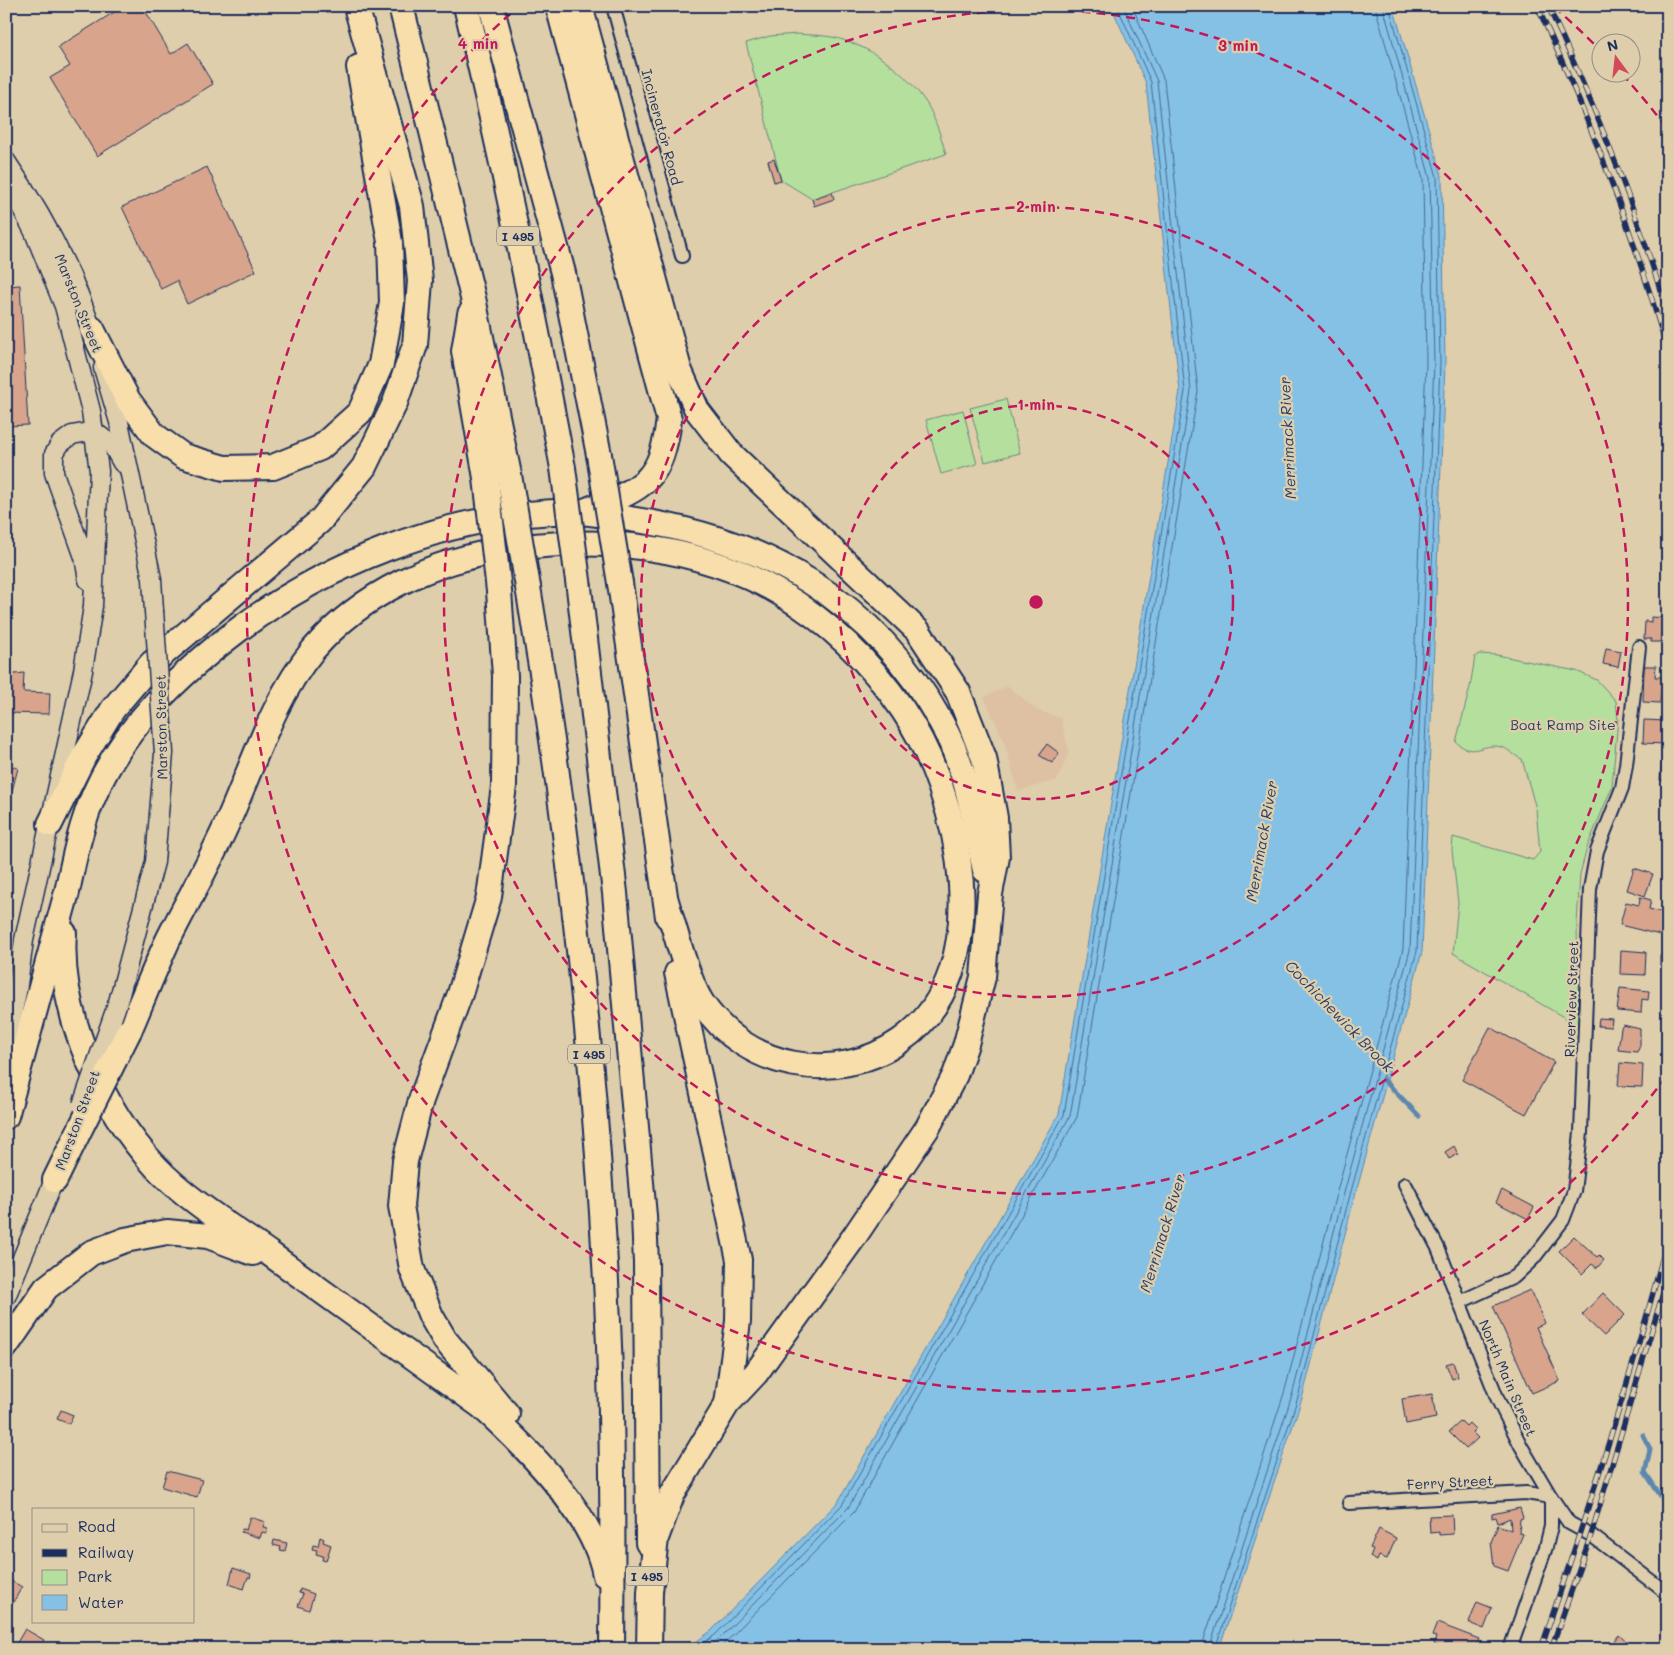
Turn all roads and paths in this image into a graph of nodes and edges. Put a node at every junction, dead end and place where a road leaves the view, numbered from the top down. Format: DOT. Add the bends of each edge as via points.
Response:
graph roads {
  1 [pos="348,6"];
  2 [pos="356,6"];
  3 [pos="401,6"];
  4 [pos="466,6"];
  5 [pos="491,6"];
  6 [pos="558,6"];
  7 [pos="580,6"];
  8 [pos="613,6"];
  9 [pos="6,161"];
  10 [pos="6,178"];
  11 [pos="682,256"];
  12 [pos="92,329"];
  13 [pos="94,431"];
  14 [pos="130,476"];
  15 [pos="497,476"];
  16 [pos="584,512"];
  17 [pos="93,606"];
  18 [pos="1639,647"];
  19 [pos="50,824"];
  20 [pos="67,892"];
  21 [pos="990,894"];
  22 [pos="666,901"];
  23 [pos="6,1042"];
  24 [pos="6,1116"];
  25 [pos="76,1131"];
  26 [pos="55,1180"];
  27 [pos="1405,1184"];
  28 [pos="285,1265"];
  29 [pos="6,1297"];
  30 [pos="1460,1302"];
  31 [pos="6,1346"];
  32 [pos="727,1404"];
  33 [pos="523,1444"];
  34 [pos="1551,1497"];
  35 [pos="1349,1503"];
  36 [pos="1668,1594"];
  37 [pos="611,1649"];
  38 [pos="648,1649"];
  39 [pos="1510,1649"];
  1 -- 12 [label="highway" via="390,242 392,303 381,364 360,412 320,448 273,467 224,468 183,456 154,436 128,400"];
  2 -- 19 [label="highway" via="412,206 420,281 415,345 395,403 364,467 320,521 151,664 113,709 84,756"];
  3 -- 15 [label="highway, I 495" via="473,298"];
  4 -- 38 [label="highway, I 495, bridge" via="535,312 563,468 615,893 644,1216"];
  5 -- 22 [label="highway, bridge" via="562,273 599,455"];
  6 -- 16 [label="highway" via="669,420 665,449 652,476 626,495"];
  7 -- 21 [label="highway" via="679,369 697,410 731,454 918,630 958,692 984,758 994,818 997,856"];
  8 -- 11 [label="street, Incinerator Road"];
  9 -- 12 [label="main road, Marston Street" via="48,229"];
  10 -- 13 [label="main road, Marston Street" via="34,232 64,306"];
  12 -- 14 [label="main road, Marston Street" via="119,422"];
  13 -- 14 [label="main road" via="112,444"];
  13 -- 17 [label="main road, Marston Street" via="99,471"];
  13 -- 17 [label="main road" via="72,435 60,444 54,454 54,473 84,557"];
  14 -- 25 [label="main road, Marston Street, bridge" via="152,579 164,752 155,862 118,1002"];
  15 -- 33 [label="highway, bridge" via="504,786 489,896 460,994 421,1100 405,1161 400,1206 412,1269 431,1316 445,1340 515,1424"];
  15 -- 37 [label="highway, I 495, bridge" via="528,587 546,692 590,1071 608,1322 613,1524"];
  16 -- 20 [label="highway" via="504,518 411,539 323,577 249,622 181,676 144,715 109,766 86,819"];
  16 -- 21 [label="highway" via="674,525 737,545 798,572 869,628 905,670 943,726 969,788"];
  17 -- 19 [label="main road, Marston Street" via="83,671"];
  18 -- 30 [label="street, Riverview Street" via="1622,788 1597,851 1590,889 1581,1133 1574,1191 1563,1220 1533,1259 1514,1277"];
  19 -- 23 [label="main road, Marston Street" via="24,940 18,992"];
  20 -- 24 [label="highway"];
  20 -- 28 [label="highway" via="63,954 71,1005 83,1049 117,1118 156,1167 204,1207"];
  21 -- 32 [label="highway" via="983,977 955,1076 928,1127 854,1237 756,1373"];
  22 -- 25 [label="highway, bridge" via="699,999 718,1024 741,1044 768,1058 797,1065 826,1066 875,1054 915,1029 935,1005 947,982 955,959 961,918 959,868 946,805 929,758 905,713 880,680 829,628 777,591 717,563 665,551 595,543 552,543 449,561 396,584 340,624 314,650 278,706 208,865 168,940 129,1031"];
  22 -- 32 [label="highway" via="680,992 739,1260 738,1321"];
  25 -- 26 [label="highway"];
  26 -- 29 [label="main road, Marston Street"];
  27 -- 30 [label="street, North Main Street" via="1438,1248"];
  28 -- 31 [label="highway" via="208,1236 167,1232 125,1240 91,1253 46,1288"];
  28 -- 33 [label="highway" via="482,1406"];
  30 -- 34 [label="street, North Main Street" via="1505,1415"];
  32 -- 38 [label="highway" via="672,1495 656,1538"];
  33 -- 37 [label="highway" via="576,1512 601,1554 611,1612"];
  34 -- 35 [label="street, Ferry Street" via="1526,1493"];
  34 -- 36 [label="street, North Main Street" via="1569,1523 1597,1539"];
  34 -- 39 [label="street" via="1551,1526 1546,1547"];
}
